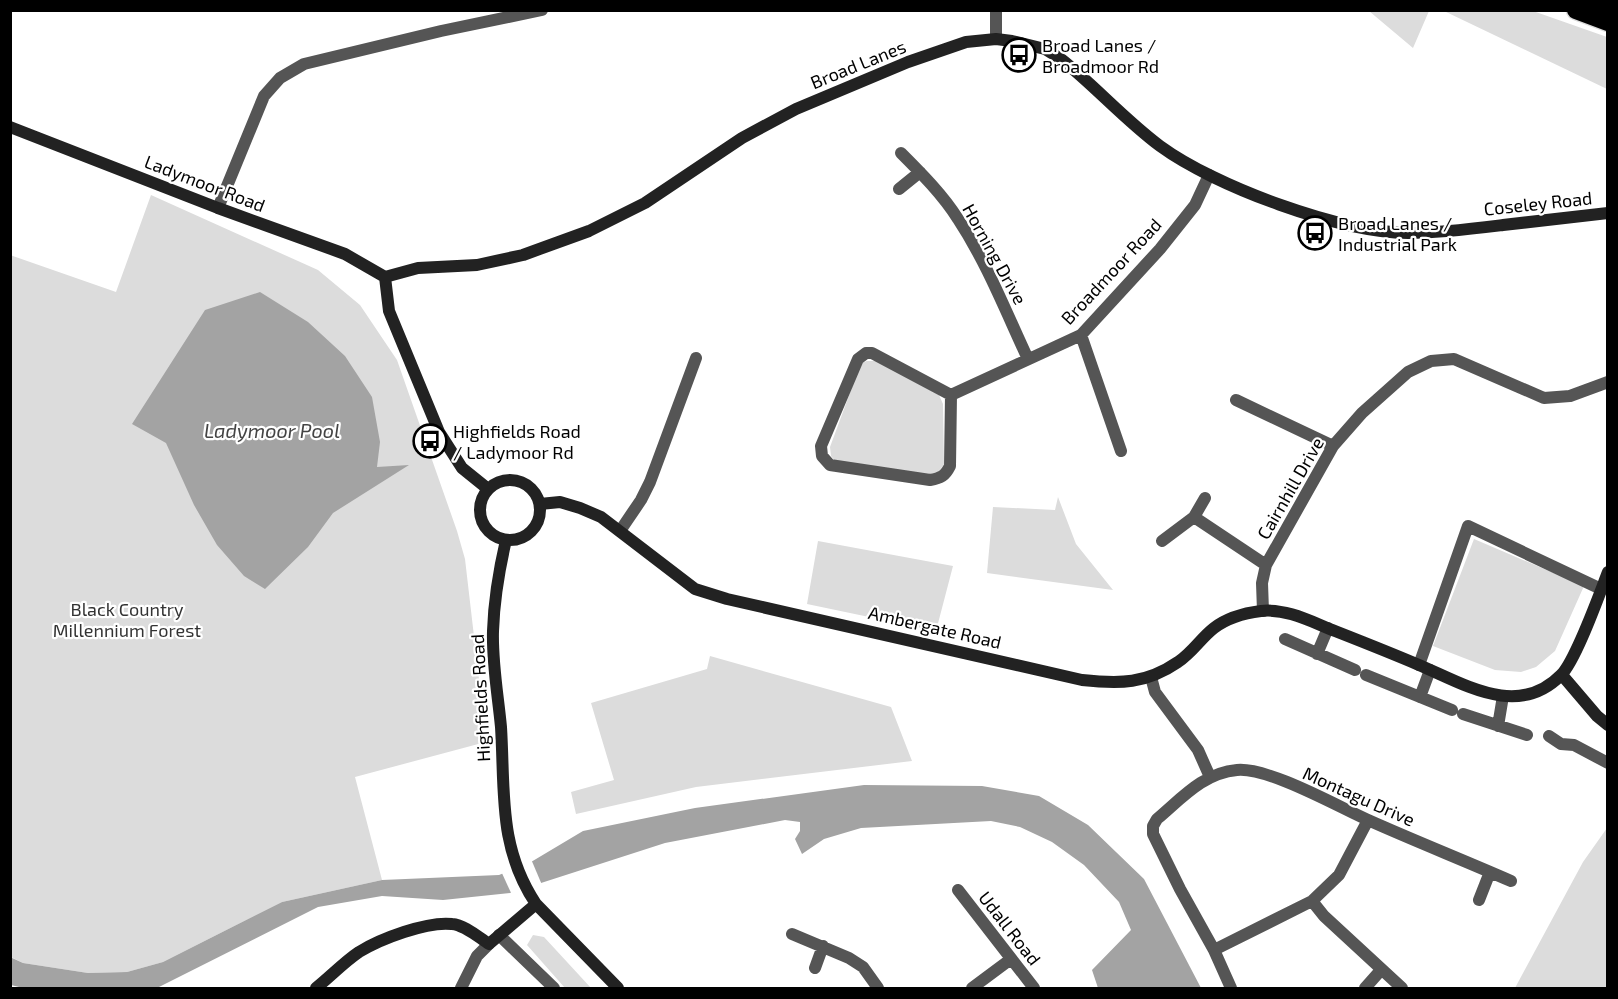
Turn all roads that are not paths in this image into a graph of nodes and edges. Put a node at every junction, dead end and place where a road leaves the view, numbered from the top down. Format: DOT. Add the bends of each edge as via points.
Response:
graph roads {
  1 [pos="542,10"];
  2 [pos="996,10"];
  3 [pos="1576,10"];
  4 [pos="1608,22"];
  5 [pos="996,39"];
  6 [pos="10,127"];
  7 [pos="901,153"];
  8 [pos="920,172"];
  9 [pos="1209,175"];
  10 [pos="899,189"];
  11 [pos="218,208"];
  12 [pos="1608,213"];
  13 [pos="1330,219"];
  14 [pos="385,277"];
  15 [pos="1081,335"];
  16 [pos="696,358"];
  17 [pos="1028,359"];
  18 [pos="1608,381"];
  19 [pos="951,395"];
  20 [pos="1236,400"];
  21 [pos="1333,446"];
  22 [pos="1121,452"];
  23 [pos="488,489"];
  24 [pos="1205,498"];
  25 [pos="540,504"];
  26 [pos="1194,517"];
  27 [pos="620,531"];
  28 [pos="506,540"];
  29 [pos="1162,541"];
  30 [pos="1266,565"];
  31 [pos="1608,572"];
  32 [pos="1601,589"];
  33 [pos="1263,611"];
  34 [pos="1328,628"];
  35 [pos="1285,639"];
  36 [pos="1317,654"];
  37 [pos="1425,667"];
  38 [pos="1562,675"];
  39 [pos="1151,678"];
  40 [pos="1503,696"];
  41 [pos="1420,697"];
  42 [pos="1608,725"];
  43 [pos="1498,726"];
  44 [pos="1527,735"];
  45 [pos="1549,736"];
  46 [pos="1607,761"];
  47 [pos="1210,777"];
  48 [pos="1368,820"];
  49 [pos="1490,872"];
  50 [pos="1511,881"];
  51 [pos="958,890"];
  52 [pos="1479,900"];
  53 [pos="1312,901"];
  54 [pos="536,904"];
  55 [pos="792,934"];
  56 [pos="499,935"];
  57 [pos="489,944"];
  58 [pos="823,946"];
  59 [pos="1214,950"];
  60 [pos="1011,959"];
  61 [pos="814,968"];
  62 [pos="1381,970"];
  63 [pos="316,988"];
  64 [pos="461,988"];
  65 [pos="554,988"];
  66 [pos="618,988"];
  67 [pos="878,988"];
  68 [pos="972,988"];
  69 [pos="1034,988"];
  70 [pos="1231,988"];
  71 [pos="1365,988"];
  72 [pos="1402,988"];
  1 -- 11 [label="street" via="304,64 280,78 264,96"];
  2 -- 5 [label="street"];
  3 -- 4 [label="highway"];
  5 -- 9 [label="street, Broad Lanes" via="1045,49 1061,59 1160,146"];
  5 -- 14 [label="street, Broad Lanes" via="944,49 796,109 742,138 645,203 589,231 511,258 477,265 418,268"];
  6 -- 11 [label="street, Ladymoor Road"];
  7 -- 8 [label="street, Horning Drive"];
  8 -- 10 [label="street"];
  8 -- 17 [label="street, Horning Drive" via="958,218"];
  9 -- 13 [label="street, Broad Lanes"];
  9 -- 15 [label="street, Broadmoor Road" via="1195,206"];
  11 -- 14 [label="street, Ladymoor Road" via="345,254"];
  12 -- 13 [label="street, Coseley Road" via="1407,233"];
  14 -- 23 [label="street" via="389,311 439,432 462,468"];
  15 -- 17 [label="street, Broadmoor Road"];
  15 -- 22 [label="street"];
  16 -- 27 [label="street" via="650,482"];
  17 -- 19 [label="street, Broadmoor Road"];
  18 -- 21 [label="street, Cairnhill Drive" via="1570,396 1544,399 1454,359 1431,361 1408,372 1362,413"];
  19 -- 19 [label="street" via="866,353 858,359 821,446 822,456 830,465 930,480 940,478 950,466"];
  20 -- 21 [label="street"];
  21 -- 30 [label="street, Cairnhill Drive"];
  23 -- 25 [label="street" via="496,482 519,480 535,492"];
  23 -- 28 [label="street" via="482,497 480,516 491,534"];
  24 -- 26 [label="street"];
  25 -- 27 [label="street, Ambergate Road" via="560,502 580,508"];
  25 -- 28 [label="street" via="536,526 517,540"];
  26 -- 29 [label="street"];
  26 -- 30 [label="street"];
  27 -- 39 [label="street, Ambergate Road" via="695,589 727,598 1083,680 1114,684"];
  28 -- 54 [label="street, Highfields Road" via="497,579 493,633 504,816 512,854"];
  30 -- 33 [label="street, Cairnhill Drive"];
  31 -- 32 [label="street, Ambergate Road"];
  32 -- 37 [label="street" via="1468,526"];
  32 -- 38 [label="street, Ambergate Road"];
  33 -- 34 [label="street, Ambergate Road" via="1291,614"];
  33 -- 39 [label="street, Ambergate Road" via="1237,616 1215,627 1179,662"];
  34 -- 36 [label="street"];
  34 -- 37 [label="street, Ambergate Road"];
  35 -- 36 [label="street"];
  36 -- 41 [label="street"];
  37 -- 40 [label="street, Ambergate Road" via="1487,695"];
  37 -- 41 [label="street"];
  38 -- 40 [label="street, Ambergate Road" via="1526,696"];
  38 -- 42 [label="street"];
  39 -- 47 [label="street" via="1155,692 1191,740"];
  40 -- 43 [label="street"];
  41 -- 43 [label="street"];
  43 -- 44 [label="street"];
  45 -- 46 [label="street"];
  47 -- 48 [label="street, Montagu Drive" via="1239,770 1266,774"];
  47 -- 59 [label="street, Montagu Drive" via="1157,819 1153,834"];
  48 -- 49 [label="street, Montagu Drive"];
  48 -- 53 [label="street" via="1339,875"];
  49 -- 50 [label="street, Montagu Drive"];
  49 -- 52 [label="street"];
  51 -- 60 [label="street, Udall Road"];
  53 -- 59 [label="street"];
  53 -- 62 [label="street"];
  54 -- 56 [label="street"];
  54 -- 66 [label="street"];
  55 -- 58 [label="street"];
  56 -- 57 [label="street"];
  56 -- 65 [label="street"];
  57 -- 63 [label="street" via="454,924 435,925 396,935 359,952"];
  57 -- 64 [label="street" via="477,956"];
  58 -- 61 [label="street"];
  58 -- 67 [label="street" via="863,967"];
  59 -- 70 [label="street, Montagu Drive"];
  60 -- 68 [label="street"];
  60 -- 69 [label="street, Udall Road"];
  62 -- 71 [label="street"];
  62 -- 72 [label="street"];
}
